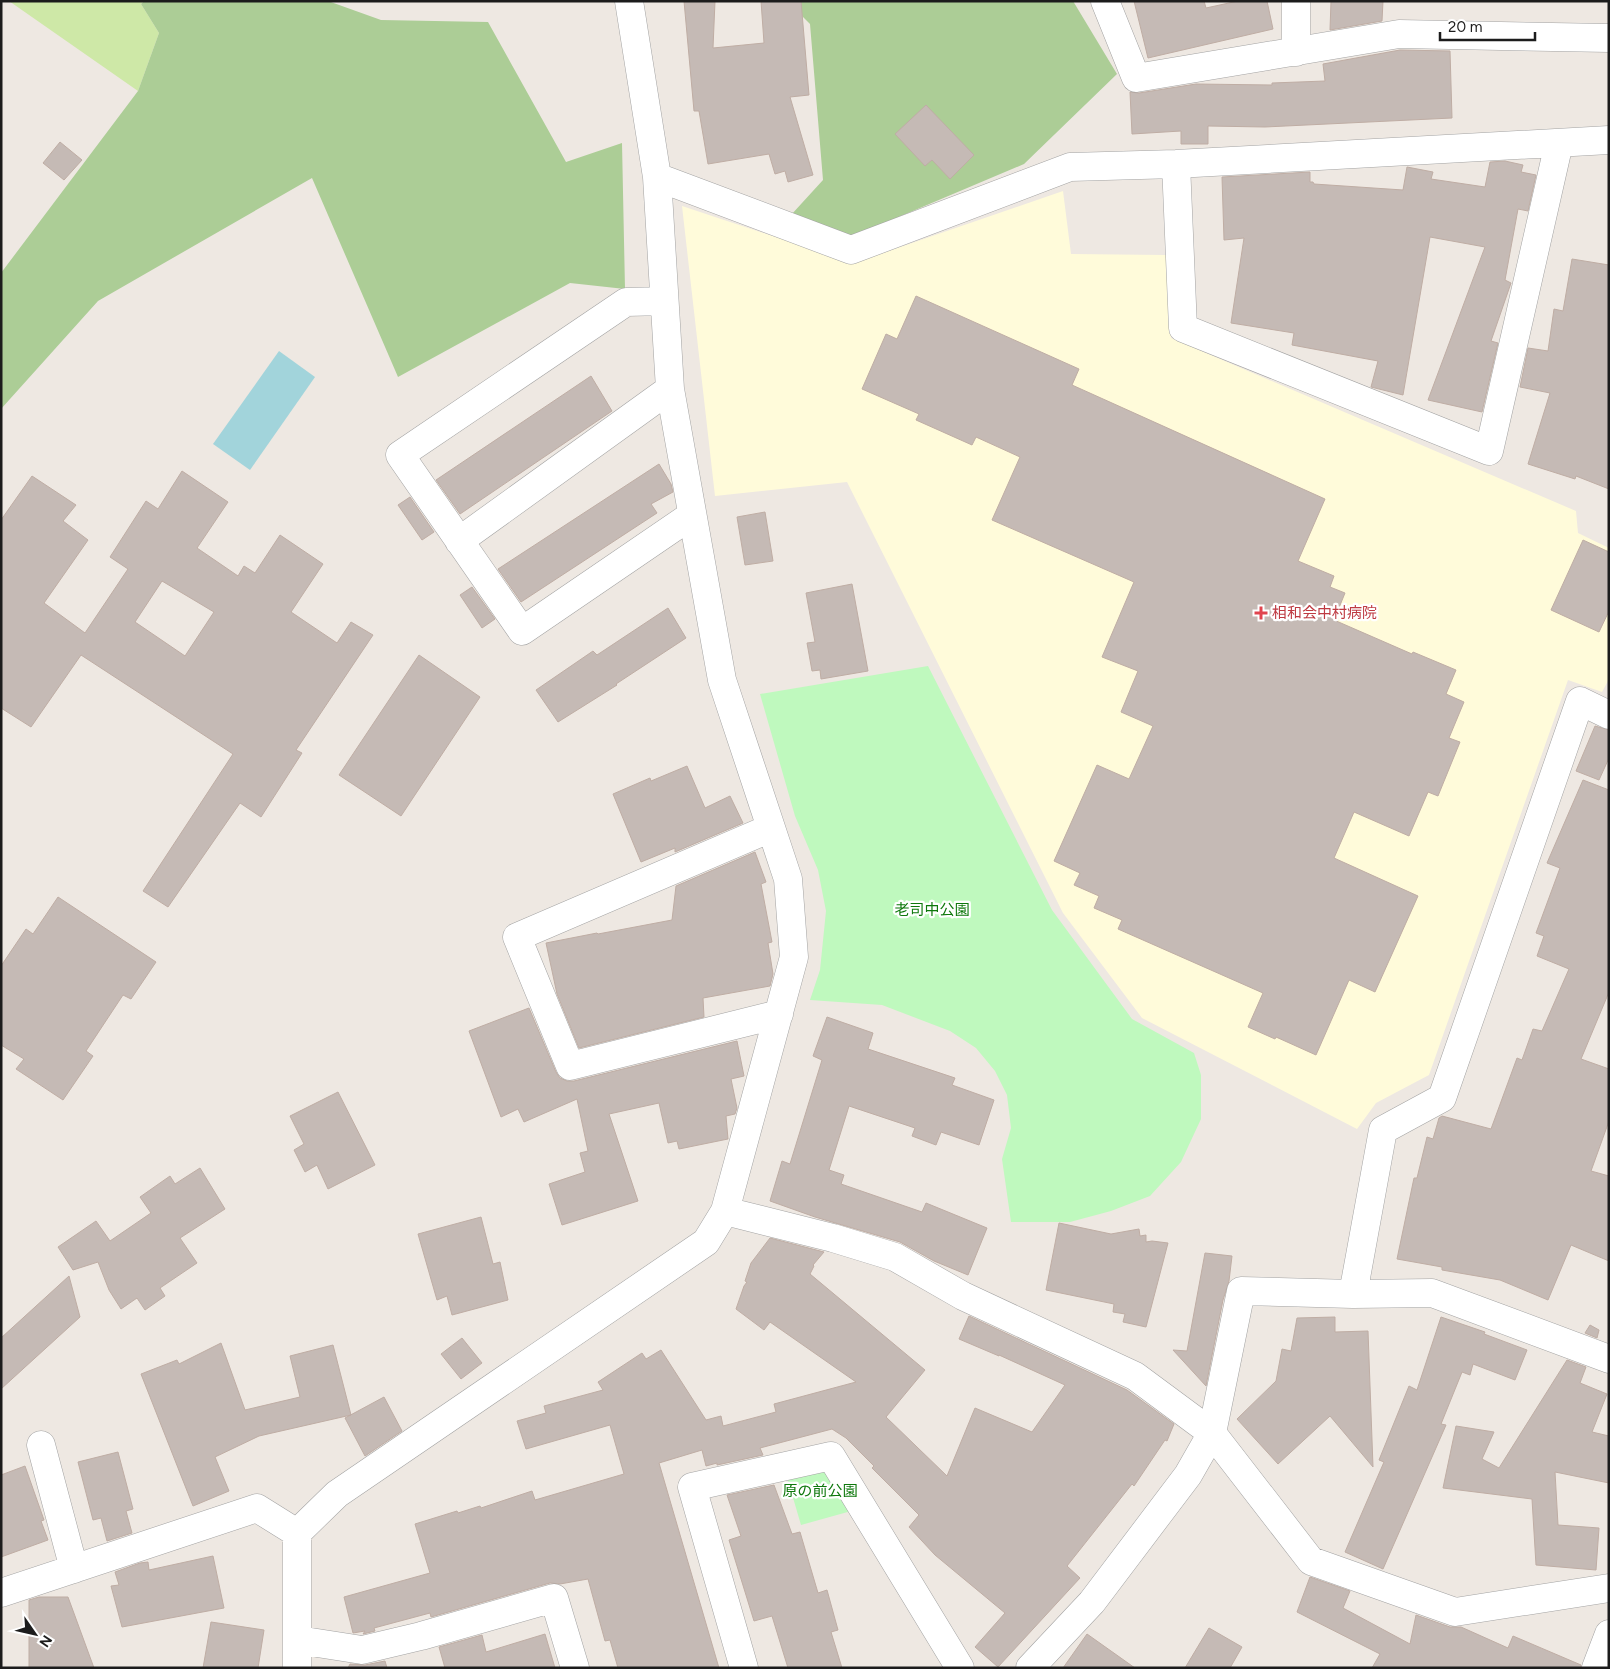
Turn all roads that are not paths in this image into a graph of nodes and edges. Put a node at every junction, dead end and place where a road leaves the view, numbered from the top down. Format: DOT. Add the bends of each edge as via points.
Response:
graph roads {
  1 [pos="629,1"];
  2 [pos="1105,1"];
  3 [pos="1296,1"];
  4 [pos="1609,38"];
  5 [pos="1296,52"];
  6 [pos="1609,140"];
  7 [pos="1559,143"];
  8 [pos="1176,164"];
  9 [pos="657,177"];
  10 [pos="664,301"];
  11 [pos="670,389"];
  12 [pos="692,515"];
  13 [pos="459,541"];
  14 [pos="1609,715"];
  15 [pos="771,828"];
  16 [pos="779,1014"];
  17 [pos="726,1212"];
  18 [pos="1353,1294"];
  19 [pos="1609,1359"];
  20 [pos="1212,1434"];
  21 [pos="41,1445"];
  22 [pos="297,1533"];
  23 [pos="74,1569"];
  24 [pos="1609,1588"];
  25 [pos="1,1593"];
  26 [pos="1609,1634"];
  27 [pos="298,1640"];
  28 [pos="297,1668"];
  29 [pos="575,1668"];
  30 [pos="744,1668"];
  31 [pos="960,1668"];
  32 [pos="1030,1668"];
  33 [pos="1596,1668"];
  1 -- 9 [label="street"];
  2 -- 5 [label="street" via="1136,78"];
  3 -- 5 [label="street"];
  4 -- 5 [label="street" via="1399,34"];
  6 -- 7 [label="street"];
  7 -- 8 [label="street"];
  7 -- 8 [label="street" via="1489,451 1183,328"];
  8 -- 9 [label="street" via="1070,167 850,250"];
  9 -- 10 [label="street"];
  10 -- 11 [label="street"];
  10 -- 13 [label="street" via="626,302 400,455"];
  11 -- 12 [label="street"];
  11 -- 13 [label="street"];
  12 -- 13 [label="street" via="522,631"];
  12 -- 15 [label="street" via="722,680"];
  14 -- 18 [label="street" via="1580,702 1442,1098 1383,1130"];
  15 -- 16 [label="street" via="788,879 794,957"];
  15 -- 16 [label="street" via="517,937 570,1066"];
  16 -- 17 [label="street"];
  17 -- 20 [label="street" via="895,1257 964,1296 1135,1376"];
  17 -- 22 [label="street" via="706,1242 337,1494"];
  18 -- 19 [label="street" via="1432,1293"];
  18 -- 20 [label="street" via="1241,1291"];
  20 -- 24 [label="street" via="1311,1561 1455,1612"];
  20 -- 32 [label="street" via="1188,1475 1092,1602"];
  21 -- 23 [label="street"];
  22 -- 23 [label="street" via="257,1508"];
  22 -- 27 [label="street"];
  23 -- 25 [label="street"];
  26 -- 33 [label="street"];
  27 -- 28 [label="street"];
  27 -- 29 [label="street" via="362,1650 554,1598"];
  30 -- 31 [label="street" via="692,1487 831,1456"];
}
